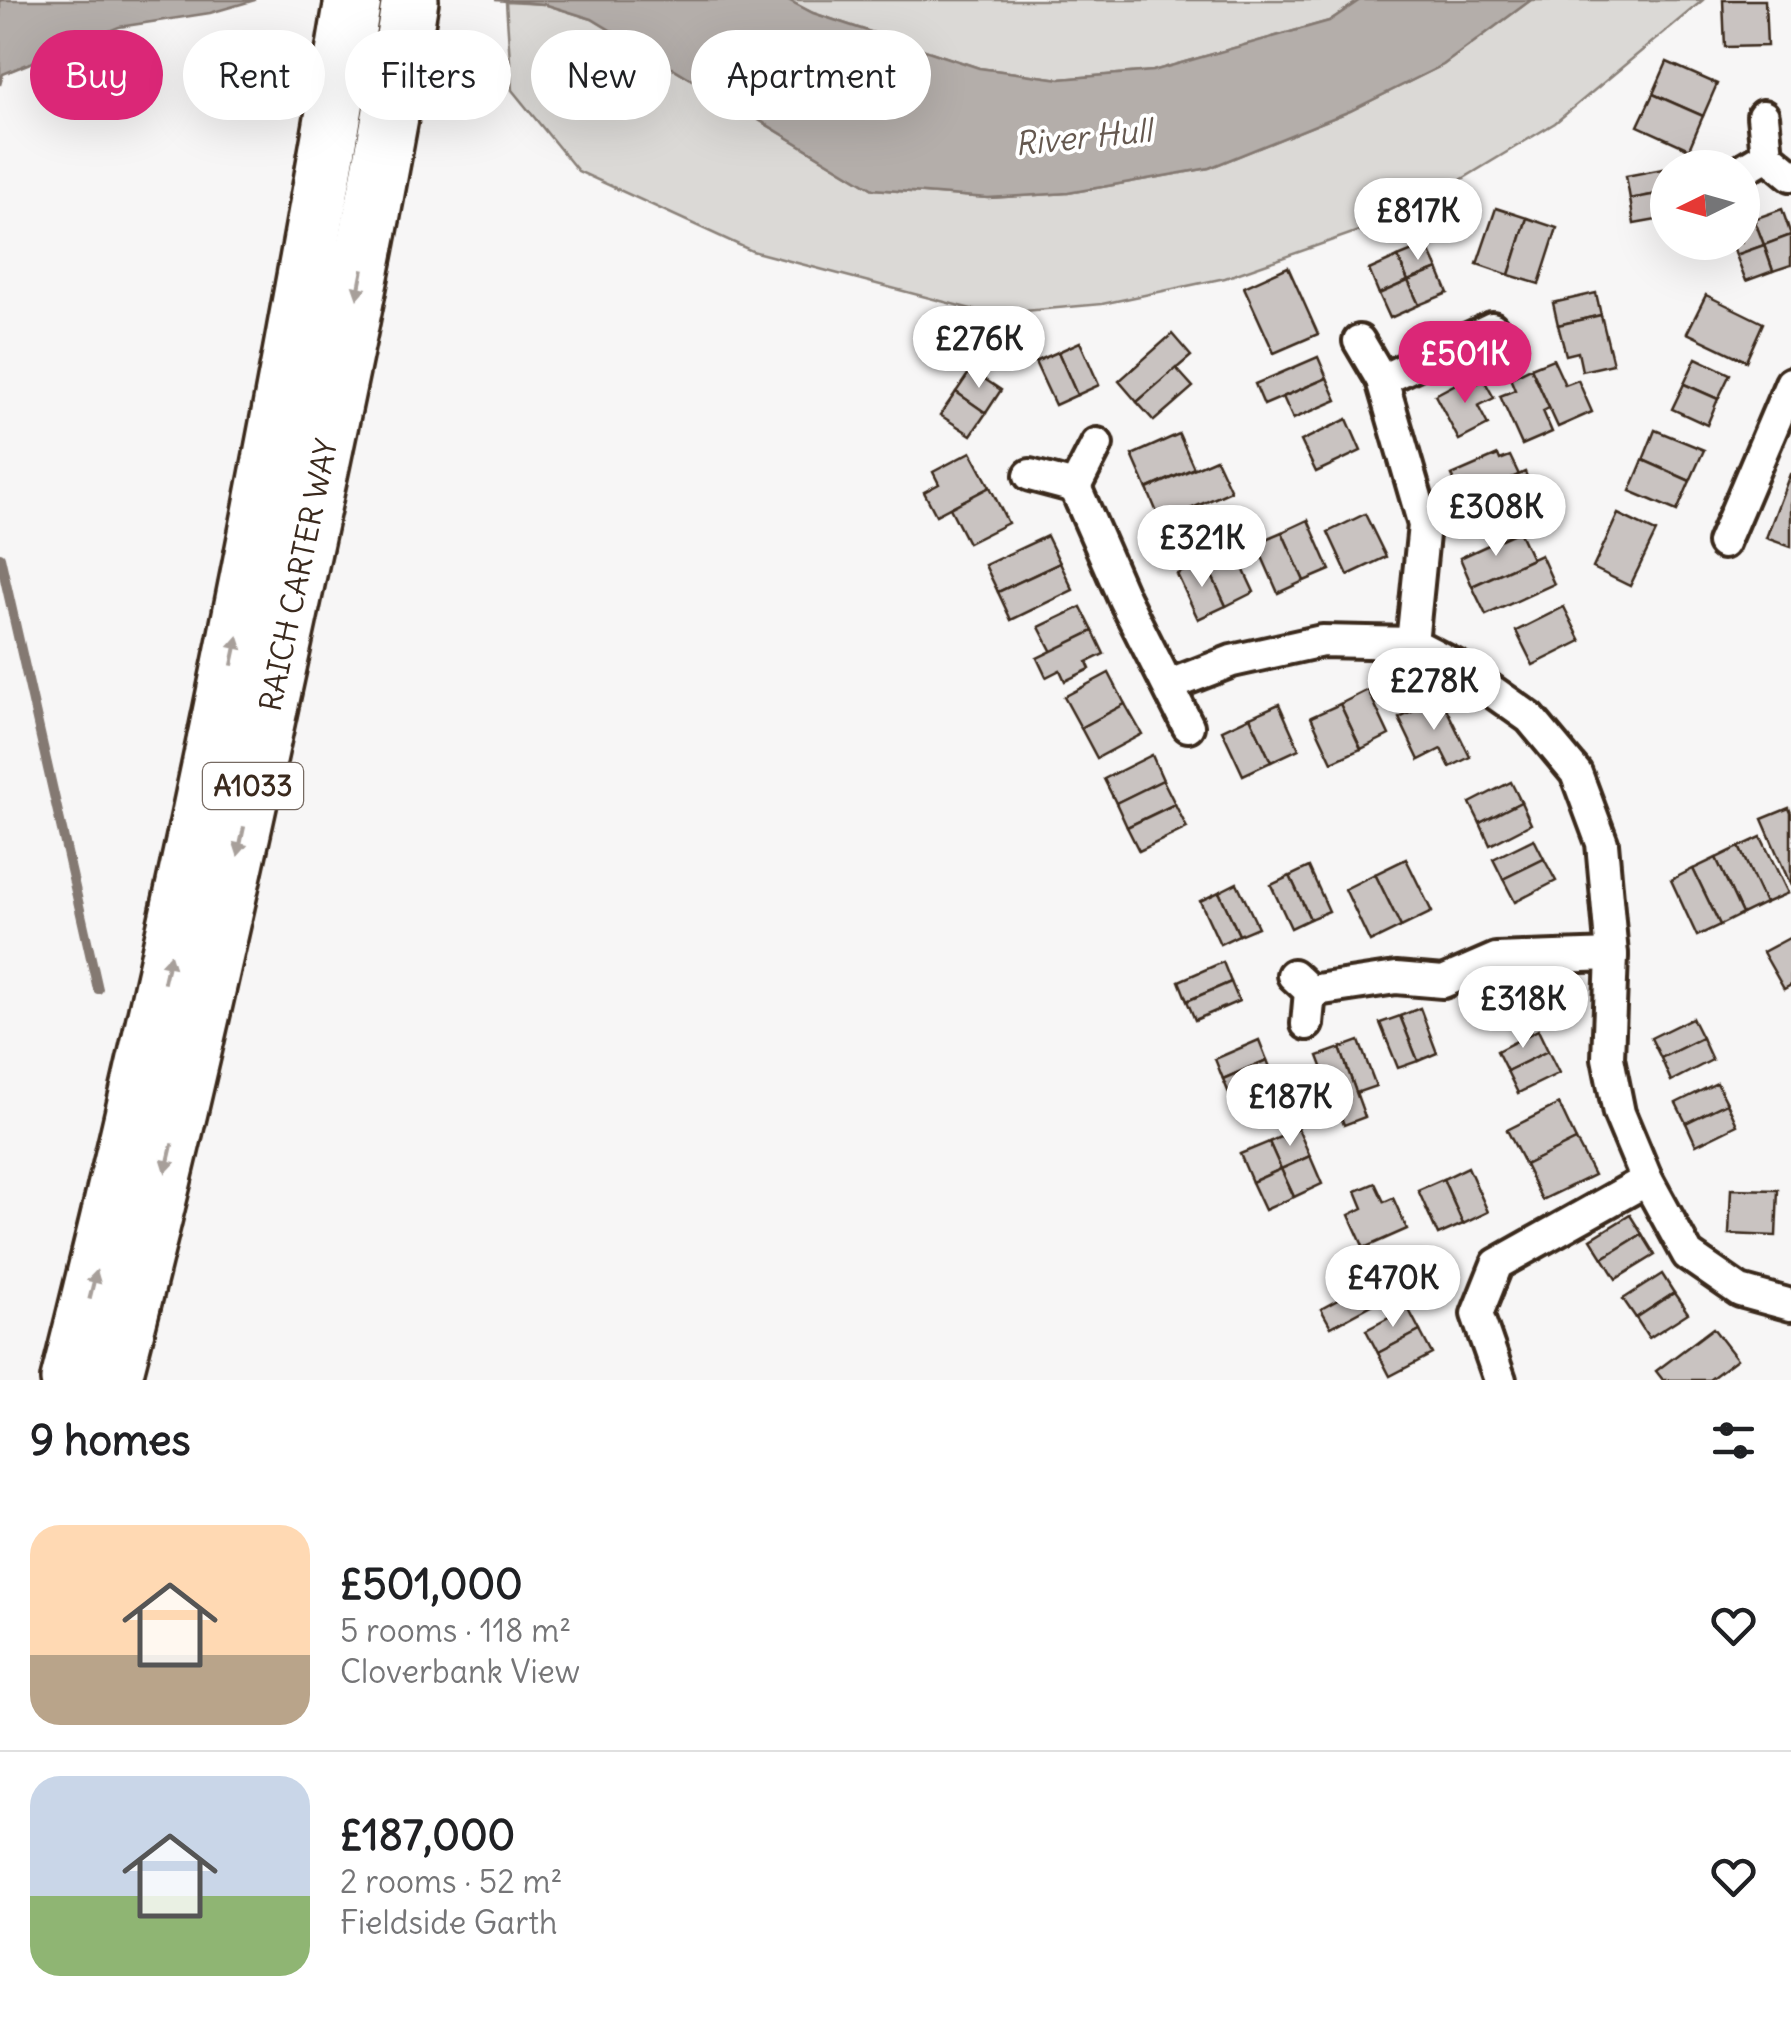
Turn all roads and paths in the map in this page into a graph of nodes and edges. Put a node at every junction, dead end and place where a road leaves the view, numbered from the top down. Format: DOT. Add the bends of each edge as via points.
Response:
graph roads {
  1 [pos="354,0"];
  2 [pos="410,0"];
  3 [pos="1764,116"];
  4 [pos="1757,150"];
  5 [pos="1760,164"];
  6 [pos="1791,175"];
  7 [pos="1492,328"];
  8 [pos="1359,342"];
  9 [pos="1382,380"];
  10 [pos="1791,383"];
  11 [pos="1782,431"];
  12 [pos="1097,444"];
  13 [pos="1030,475"];
  14 [pos="1075,486"];
  15 [pos="1724,543"];
  16 [pos="1412,643"];
  17 [pos="1170,685"];
  18 [pos="1188,726"];
  19 [pos="1612,955"];
  20 [pos="1306,1024"];
  21 [pos="1647,1180"];
  22 [pos="1791,1305"];
  23 [pos="69,1380"];
  24 [pos="113,1380"];
  25 [pos="1500,1380"];
  23 -- 1 [label="highway, RAICH CARTER WAY / A1033, one-way" via="124,1162 244,612"];
  2 -- 24 [label="highway, RAICH CARTER WAY / A1033, one-way" via="380,188 230,891"];
  3 -- 4 [label="street"];
  5 -- 6 [label="street"];
  7 -- 9 [label="street"];
  8 -- 9 [label="street"];
  9 -- 16 [label="street" via="1424,525"];
  10 -- 11 [label="street"];
  11 -- 15 [label="street"];
  12 -- 14 [label="street"];
  13 -- 14 [label="street"];
  14 -- 17 [label="street"];
  16 -- 17 [label="street" via="1322,641 1232,661"];
  16 -- 19 [label="street" via="1530,718 1576,773 1602,844"];
  17 -- 18 [label="street"];
  19 -- 20 [label="street" via="1496,960 1443,982 1302,983"];
  19 -- 21 [label="street" via="1608,1058 1619,1114"];
  21 -- 22 [label="street" via="1688,1255 1740,1291"];
  21 -- 25 [label="street" via="1496,1264 1478,1314"];
}
